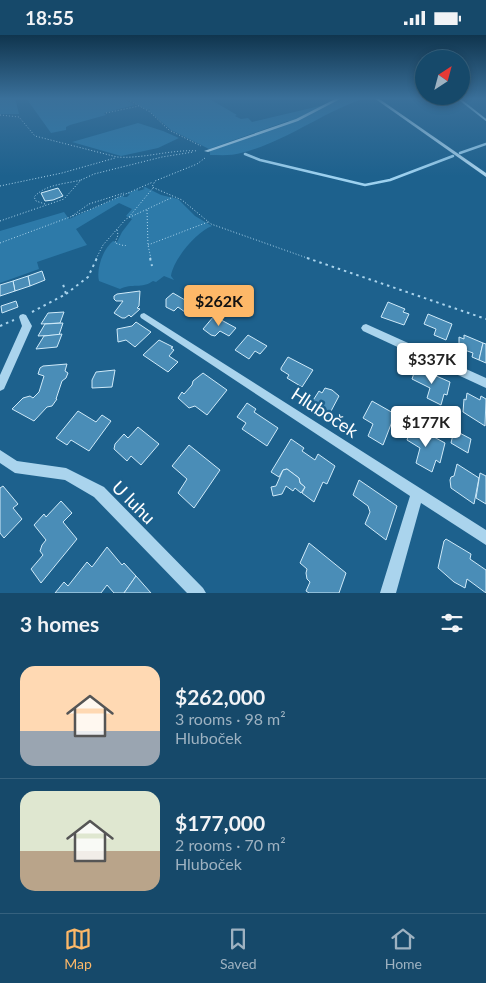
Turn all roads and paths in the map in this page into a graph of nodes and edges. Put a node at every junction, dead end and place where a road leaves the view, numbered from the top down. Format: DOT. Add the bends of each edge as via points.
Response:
graph roads {
  1 [pos="25,124"];
  2 [pos="163,124"];
  3 [pos="285,124"];
  4 [pos="413,124"];
  5 [pos="195,151"];
  6 [pos="206,151"];
  7 [pos="117,157"];
  8 [pos="486,175"];
  9 [pos="81,180"];
  10 [pos="155,181"];
  11 [pos="0,186"];
  12 [pos="153,188"];
  13 [pos="128,191"];
  14 [pos="175,196"];
  15 [pos="48,204"];
  16 [pos="147,210"];
  17 [pos="70,217"];
  18 [pos="126,219"];
  19 [pos="0,221"];
  20 [pos="208,223"];
  21 [pos="116,230"];
  22 [pos="0,243"];
  23 [pos="127,245"];
  24 [pos="148,245"];
  25 [pos="152,266"];
  26 [pos="62,281"];
  27 [pos="66,294"];
  28 [pos="144,316"];
  29 [pos="23,317"];
  30 [pos="486,319"];
  31 [pos="0,326"];
  32 [pos="366,328"];
  33 [pos="486,383"];
  34 [pos="0,386"];
  35 [pos="0,456"];
  36 [pos="418,493"];
  37 [pos="486,538"];
  38 [pos="198,593"];
  39 [pos="388,593"];
  1 -- 7 [label="path" via="35,136"];
  2 -- 6 [label="path"];
  3 -- 6 [label="street"];
  4 -- 8 [label="street"];
  5 -- 6 [label="path"];
  5 -- 7 [label="path" via="181,149"];
  5 -- 9 [label="path" via="94,174"];
  6 -- 10 [label="path" via="205,160"];
  7 -- 11 [label="path"];
  9 -- 15 [label="path" via="64,199"];
  9 -- 15 [label="path" via="36,193 36,201"];
  10 -- 12 [label="path"];
  10 -- 13 [label="path"];
  12 -- 14 [label="path"];
  12 -- 18 [label="path"];
  13 -- 17 [label="path"];
  13 -- 17 [label="path" via="84,207"];
  14 -- 16 [label="path"];
  14 -- 20 [label="path"];
  15 -- 19 [label="path"];
  16 -- 18 [label="path"];
  16 -- 24 [label="path"];
  17 -- 22 [label="path"];
  18 -- 21 [label="path"];
  20 -- 24 [label="path"];
  20 -- 30 [label="path" via="408,295"];
  21 -- 23 [label="path" via="115,243"];
  21 -- 27 [label="path" via="98,253 92,272"];
  24 -- 25 [label="path"];
  26 -- 27 [label="path"];
  27 -- 29 [label="path"];
  28 -- 36 [label="street, Hluboček"];
  29 -- 31 [label="path"];
  29 -- 34 [label="street" via="27,327"];
  32 -- 33 [label="street"];
  35 -- 38 [label="street, U luhu" via="15,467 66,474 99,492"];
  36 -- 37 [label="street, Hluboček"];
  36 -- 39 [label="street"];
}
